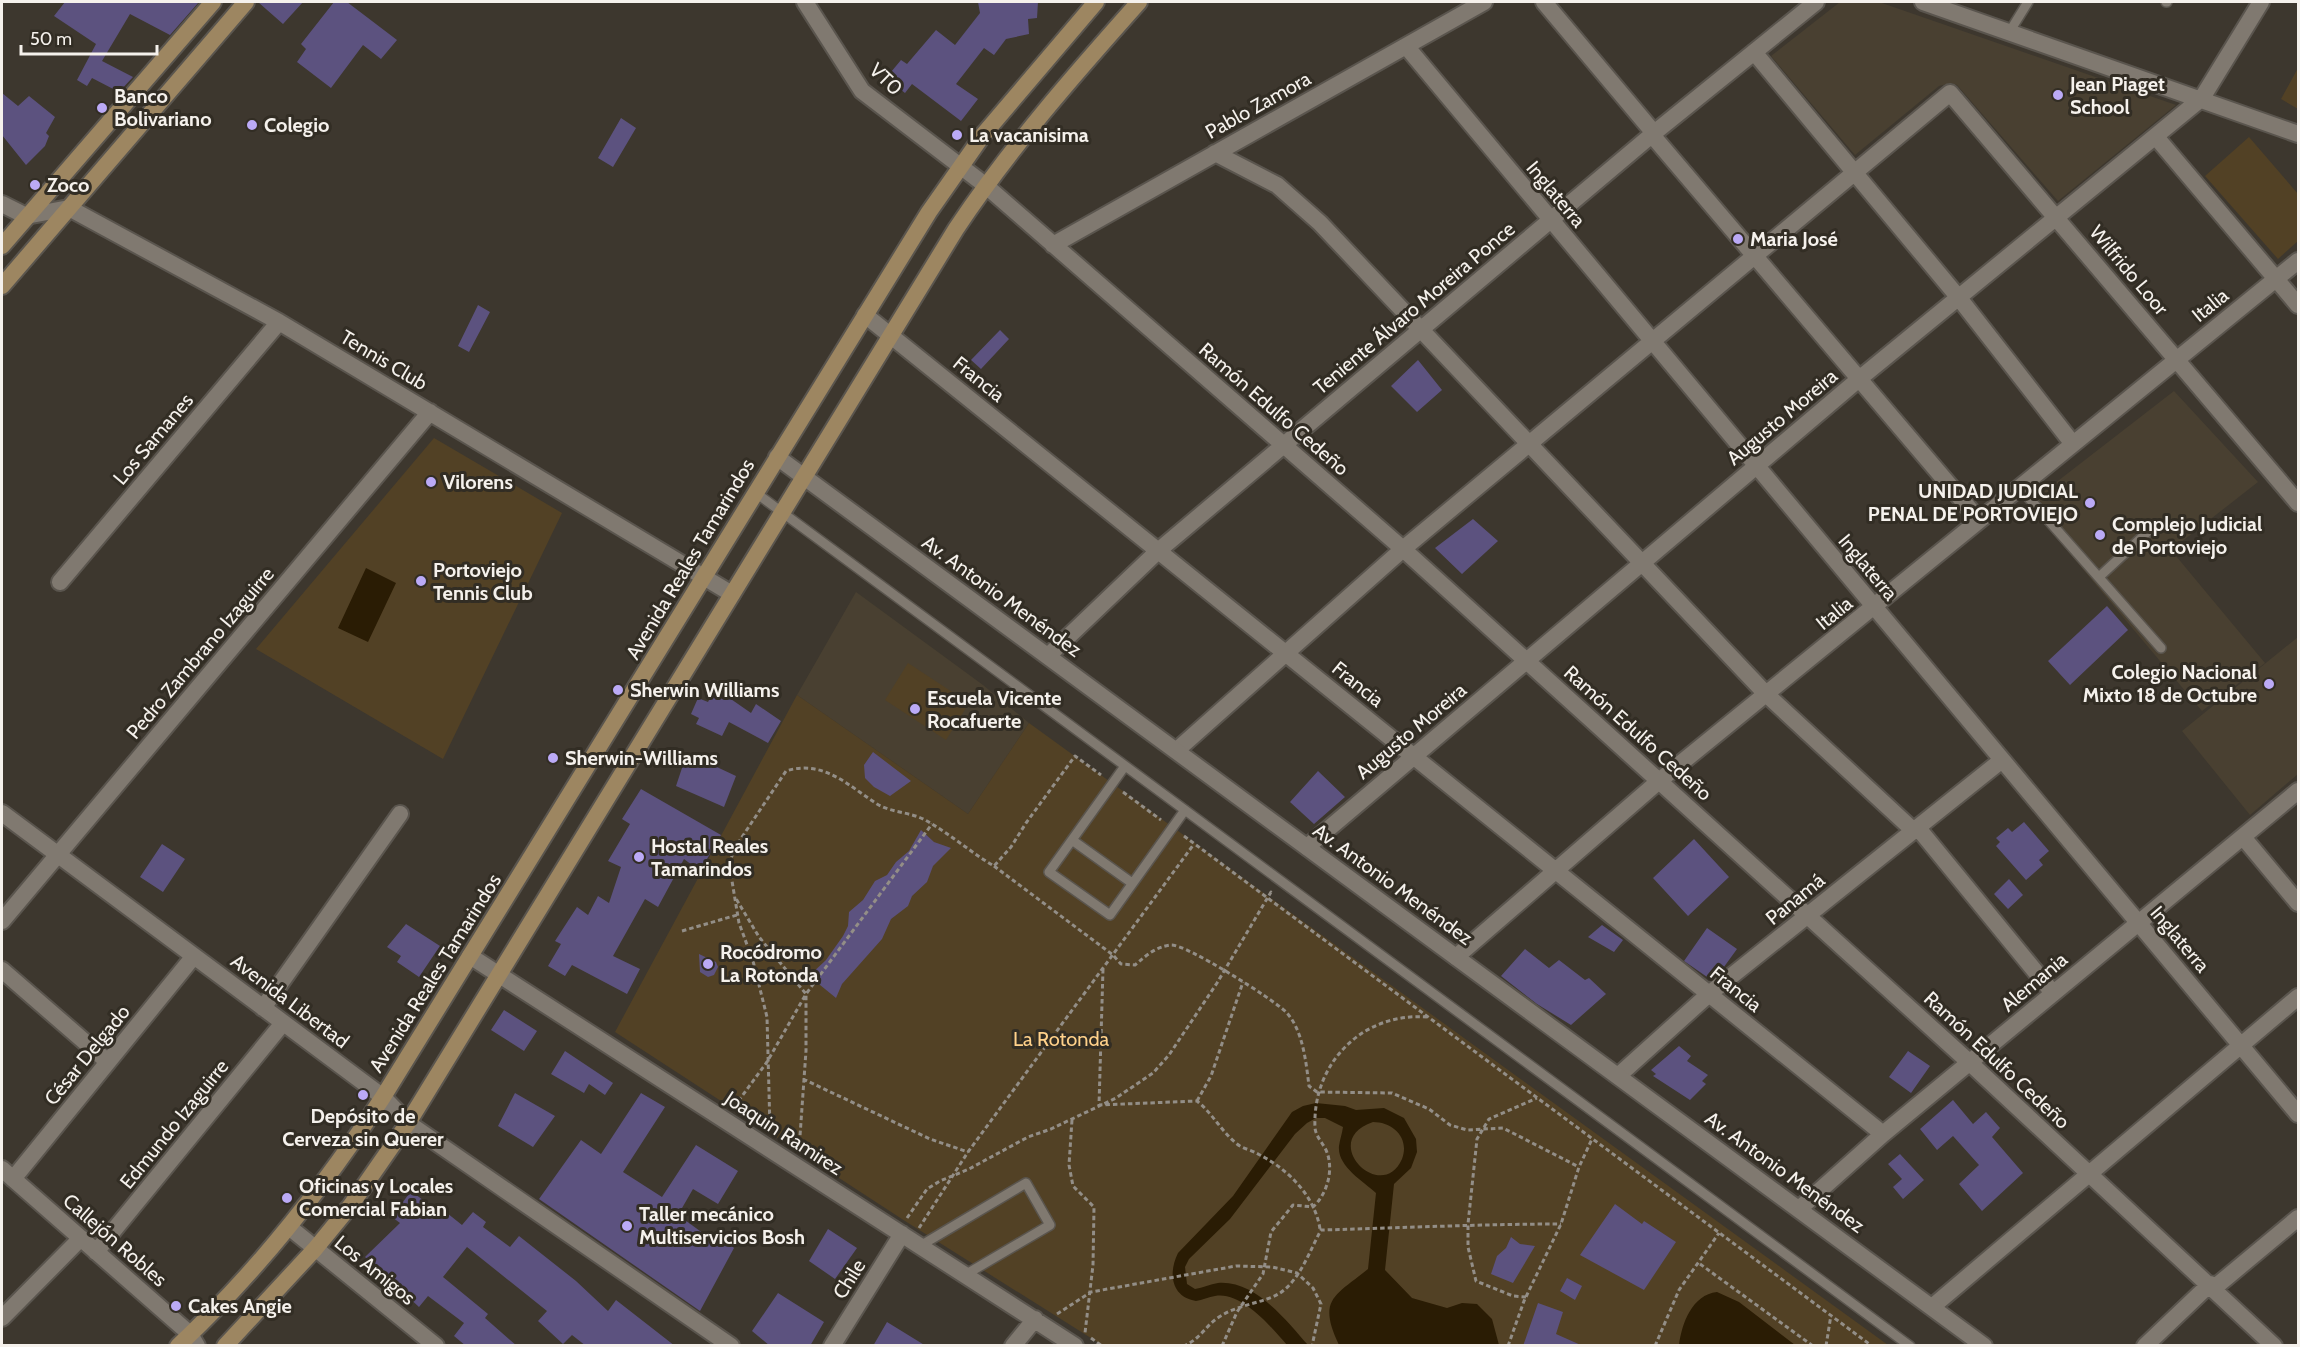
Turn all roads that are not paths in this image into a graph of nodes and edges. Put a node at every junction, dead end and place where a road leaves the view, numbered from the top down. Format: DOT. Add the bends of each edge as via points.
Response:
graph roads {
  1 [pos="213,2"];
  2 [pos="246,2"];
  3 [pos="805,2"];
  4 [pos="1096,2"];
  5 [pos="1139,2"];
  6 [pos="1544,2"];
  7 [pos="1816,2"];
  8 [pos="1923,2"];
  9 [pos="2028,2"];
  10 [pos="2260,2"];
  11 [pos="1475,3"];
  12 [pos="2010,31"];
  13 [pos="180,40"];
  14 [pos="1406,46"];
  15 [pos="1754,52"];
  16 [pos="199,55"];
  17 [pos="2202,98"];
  18 [pos="1653,134"];
  19 [pos="2298,134"];
  20 [pos="2156,136"];
  21 [pos="1215,153"];
  22 [pos="960,166"];
  23 [pos="1854,175"];
  24 [pos="985,185"];
  25 [pos="2,204"];
  26 [pos="69,208"];
  27 [pos="26,216"];
  28 [pos="2056,218"];
  29 [pos="1551,220"];
  30 [pos="1053,244"];
  31 [pos="2,246"];
  32 [pos="1754,256"];
  33 [pos="2298,261"];
  34 [pos="2276,278"];
  35 [pos="2,286"];
  36 [pos="1959,298"];
  37 [pos="2298,305"];
  38 [pos="865,315"];
  39 [pos="279,322"];
  40 [pos="1421,330"];
  41 [pos="890,334"];
  42 [pos="1653,342"];
  43 [pos="2177,359"];
  44 [pos="1859,379"];
  45 [pos="430,412"];
  46 [pos="2073,444"];
  47 [pos="1283,445"];
  48 [pos="1530,445"];
  49 [pos="777,457"];
  50 [pos="1757,466"];
  51 [pos="803,476"];
  52 [pos="2020,488"];
  53 [pos="756,493"];
  54 [pos="2298,503"];
  55 [pos="781,512"];
  56 [pos="1979,520"];
  57 [pos="2153,527"];
  58 [pos="1403,549"];
  59 [pos="1158,551"];
  60 [pos="1642,564"];
  61 [pos="705,577"];
  62 [pos="2099,577"];
  63 [pos="60,582"];
  64 [pos="732,594"];
  65 [pos="1874,607"];
  66 [pos="2161,648"];
  67 [pos="1286,653"];
  68 [pos="1048,656"];
  69 [pos="1527,661"];
  70 [pos="1766,694"];
  71 [pos="1177,750"];
  72 [pos="1414,756"];
  73 [pos="2002,760"];
  74 [pos="1125,766"];
  75 [pos="1659,781"];
  76 [pos="2298,791"];
  77 [pos="1185,810"];
  78 [pos="2,813"];
  79 [pos="400,814"];
  80 [pos="1916,829"];
  81 [pos="2243,837"];
  82 [pos="1072,840"];
  83 [pos="1307,847"];
  84 [pos="58,855"];
  85 [pos="1557,871"];
  86 [pos="1132,884"];
  87 [pos="2298,903"];
  88 [pos="1808,916"];
  89 [pos="2,921"];
  90 [pos="2138,922"];
  91 [pos="194,956"];
  92 [pos="470,956"];
  93 [pos="1456,957"];
  94 [pos="2,970"];
  95 [pos="499,975"];
  96 [pos="2053,993"];
  97 [pos="1709,994"];
  98 [pos="2298,997"];
  99 [pos="263,1008"];
  100 [pos="283,1023"];
  101 [pos="2241,1044"];
  102 [pos="108,1062"];
  103 [pos="1970,1062"];
  104 [pos="1618,1076"];
  105 [pos="383,1097"];
  106 [pos="2298,1114"];
  107 [pos="408,1123"];
  108 [pos="1883,1134"];
  109 [pos="2089,1173"];
  110 [pos="7,1174"];
  111 [pos="1799,1209"];
  112 [pos="2298,1218"];
  113 [pos="289,1227"];
  114 [pos="911,1233"];
  115 [pos="81,1238"];
  116 [pos="315,1249"];
  117 [pos="96,1252"];
  118 [pos="965,1275"];
  119 [pos="2212,1286"];
  120 [pos="1932,1307"];
  121 [pos="2,1317"];
  122 [pos="1035,1319"];
  123 [pos="1080,1340"];
  124 [pos="188,1342"];
  125 [pos="225,1346"];
  126 [pos="436,1346"];
  127 [pos="731,1346"];
  128 [pos="832,1346"];
  129 [pos="1013,1346"];
  130 [pos="1910,1346"];
  131 [pos="1984,1346"];
  132 [pos="2145,1346"];
  133 [pos="2274,1346"];
  1 -- 13 [label="main road"];
  2 -- 16 [label="main road"];
  3 -- 22 [label="street, VT0" via="862,91"];
  4 -- 22 [label="main road, Avenida Reales Tamarindos" via="1008,103"];
  5 -- 24 [label="main road"];
  6 -- 18 [label="street"];
  7 -- 15 [label="street, Teniente Álvaro Moreira Ponce"];
  8 -- 12 [label="street"];
  9 -- 12 [label="lane"];
  10 -- 17 [label="street, Augusto Moreira"];
  11 -- 14 [label="street, Pablo Zamora"];
  12 -- 17 [label="street"];
  13 -- 16 [label="main road"];
  13 -- 27 [label="main road"];
  14 -- 21 [label="street, Pablo Zamora"];
  14 -- 29 [label="street, Inglaterra"];
  15 -- 18 [label="street, Teniente Álvaro Moreira Ponce"];
  15 -- 23 [label="street"];
  16 -- 26 [label="main road"];
  17 -- 19 [label="street"];
  17 -- 20 [label="street, Augusto Moreira"];
  18 -- 29 [label="street, Teniente Álvaro Moreira Ponce"];
  18 -- 32 [label="street"];
  20 -- 28 [label="street, Augusto Moreira"];
  20 -- 34 [label="street"];
  21 -- 30 [label="street, Pablo Zamora"];
  21 -- 40 [label="street" via="1263,176 1290,195"];
  22 -- 24 [label="street, Ramón Edulfo Cedeño"];
  22 -- 38 [label="main road, Avenida Reales Tamarindos"];
  23 -- 28 [label="street, Wilfrido Loor" via="1950,93"];
  23 -- 32 [label="street"];
  23 -- 36 [label="street"];
  24 -- 30 [label="street, Ramón Edulfo Cedeño"];
  24 -- 41 [label="main road"];
  25 -- 27 [label="street"];
  26 -- 27 [label="street"];
  26 -- 35 [label="main road"];
  26 -- 39 [label="street, Tennis Club"];
  27 -- 31 [label="main road"];
  28 -- 36 [label="street, Augusto Moreira"];
  28 -- 43 [label="street, Wilfrido Loor"];
  29 -- 40 [label="street, Teniente Álvaro Moreira Ponce"];
  29 -- 42 [label="street, Inglaterra"];
  30 -- 47 [label="street, Ramón Edulfo Cedeño"];
  32 -- 42 [label="street"];
  32 -- 44 [label="street"];
  33 -- 34 [label="street, Italia"];
  34 -- 37 [label="street"];
  34 -- 43 [label="street, Italia"];
  36 -- 44 [label="street, Augusto Moreira"];
  36 -- 46 [label="street"];
  38 -- 41 [label="street, Francia"];
  38 -- 49 [label="main road, Avenida Reales Tamarindos"];
  39 -- 45 [label="street, Tennis Club"];
  39 -- 63 [label="street, Los Samanes"];
  40 -- 47 [label="street, Teniente Álvaro Moreira Ponce"];
  40 -- 48 [label="street"];
  41 -- 51 [label="main road"];
  41 -- 59 [label="street, Francia"];
  42 -- 48 [label="street"];
  42 -- 50 [label="street, Inglaterra"];
  43 -- 46 [label="street, Italia"];
  43 -- 54 [label="street, Wilfrido Loor"];
  44 -- 50 [label="street, Augusto Moreira"];
  44 -- 56 [label="street"];
  45 -- 61 [label="street, Tennis Club"];
  45 -- 84 [label="street, Pedro Zambrano Izaguirre"];
  46 -- 52 [label="street, Italia"];
  47 -- 58 [label="street, Ramón Edulfo Cedeño"];
  47 -- 59 [label="street, Teniente Álvaro Moreira Ponce"];
  48 -- 58 [label="street"];
  48 -- 60 [label="street"];
  49 -- 51 [label="street, Av. Antonio Menéndez"];
  49 -- 53 [label="main road, Avenida Reales Tamarindos"];
  50 -- 60 [label="street, Augusto Moreira"];
  50 -- 65 [label="street, Inglaterra"];
  51 -- 55 [label="main road"];
  51 -- 68 [label="street, Av. Antonio Menéndez"];
  52 -- 56 [label="street, Italia"];
  52 -- 62 [label="lane"];
  53 -- 55 [label="lane"];
  53 -- 61 [label="main road, Avenida Reales Tamarindos"];
  55 -- 64 [label="main road"];
  55 -- 74 [label="lane"];
  56 -- 65 [label="street, Italia"];
  57 -- 62 [label="lane"];
  58 -- 67 [label="street"];
  58 -- 69 [label="street, Ramón Edulfo Cedeño"];
  59 -- 67 [label="street, Francia"];
  59 -- 68 [label="street, Teniente Álvaro Moreira Ponce"];
  60 -- 69 [label="street, Augusto Moreira"];
  60 -- 70 [label="street"];
  61 -- 64 [label="street, Tennis Club"];
  61 -- 92 [label="main road, Avenida Reales Tamarindos"];
  62 -- 66 [label="lane"];
  64 -- 95 [label="main road"];
  65 -- 70 [label="street, Italia"];
  65 -- 73 [label="street, Inglaterra"];
  67 -- 71 [label="street"];
  67 -- 72 [label="street, Francia"];
  68 -- 71 [label="street, Av. Antonio Menéndez"];
  69 -- 72 [label="street, Augusto Moreira"];
  69 -- 75 [label="street, Ramón Edulfo Cedeño"];
  70 -- 75 [label="street, Italia"];
  70 -- 80 [label="street"];
  71 -- 83 [label="street, Av. Antonio Menéndez"];
  72 -- 83 [label="street, Augusto Moreira"];
  72 -- 85 [label="street, Francia"];
  73 -- 80 [label="street, Panamá"];
  73 -- 90 [label="street, Inglaterra"];
  74 -- 77 [label="lane"];
  74 -- 82 [label="lane"];
  75 -- 85 [label="street, Italia"];
  75 -- 88 [label="street, Ramón Edulfo Cedeño"];
  76 -- 81 [label="street, Alemania"];
  77 -- 86 [label="lane"];
  77 -- 130 [label="lane"];
  78 -- 84 [label="street, Avenida Libertad"];
  79 -- 99 [label="street"];
  80 -- 88 [label="street, Panamá"];
  80 -- 96 [label="street"];
  81 -- 87 [label="street"];
  81 -- 90 [label="street, Alemania"];
  82 -- 86 [label="lane"];
  82 -- 86 [label="lane" via="1049,872 1110,915"];
  83 -- 93 [label="street, Av. Antonio Menéndez"];
  84 -- 89 [label="street, Pedro Zambrano Izaguirre"];
  84 -- 91 [label="street, Avenida Libertad"];
  85 -- 93 [label="street, Italia"];
  85 -- 97 [label="street, Francia"];
  88 -- 97 [label="street, Panamá"];
  88 -- 103 [label="street, Ramón Edulfo Cedeño"];
  90 -- 96 [label="street, Alemania"];
  90 -- 101 [label="street, Inglaterra"];
  91 -- 99 [label="street, Avenida Libertad"];
  91 -- 102 [label="street, César Delgado"];
  92 -- 95 [label="street, Joaquin Ramirez"];
  92 -- 105 [label="main road, Avenida Reales Tamarindos"];
  93 -- 104 [label="street, Av. Antonio Menéndez"];
  94 -- 102 [label="street"];
  95 -- 107 [label="main road"];
  95 -- 114 [label="street, Joaquin Ramirez"];
  96 -- 103 [label="street, Alemania"];
  97 -- 104 [label="street, Panamá"];
  97 -- 108 [label="street, Francia"];
  98 -- 101 [label="street"];
  99 -- 100 [label="street, Avenida Libertad"];
  100 -- 105 [label="street, Avenida Libertad"];
  100 -- 117 [label="street, Edmundo Izaguirre"];
  101 -- 106 [label="street, Inglaterra"];
  101 -- 109 [label="street"];
  102 -- 110 [label="street, César Delgado"];
  103 -- 108 [label="street, Alemania"];
  103 -- 109 [label="street, Ramón Edulfo Cedeño"];
  104 -- 111 [label="street, Av. Antonio Menéndez"];
  105 -- 107 [label="street, Avenida Libertad"];
  105 -- 113 [label="main road, Avenida Reales Tamarindos" via="342,1159"];
  107 -- 116 [label="main road"];
  107 -- 127 [label="street, Avenida Libertad"];
  108 -- 111 [label="street, Alemania"];
  109 -- 119 [label="street, Ramón Edulfo Cedeño"];
  109 -- 120 [label="street"];
  110 -- 115 [label="street, Callejón Robles"];
  111 -- 120 [label="street, Av. Antonio Menéndez"];
  112 -- 119 [label="street"];
  113 -- 116 [label="street, Los Amigos"];
  113 -- 124 [label="main road, Avenida Reales Tamarindos"];
  114 -- 118 [label="street, Joaquin Ramirez"];
  114 -- 118 [label="lane" via="1026,1183 1050,1225"];
  114 -- 128 [label="street, Chile"];
  115 -- 117 [label="street, Callejón Robles"];
  115 -- 121 [label="street"];
  116 -- 125 [label="main road"];
  116 -- 126 [label="street, Los Amigos"];
  117 -- 124 [label="street, Callejón Robles"];
  118 -- 122 [label="street, Joaquin Ramirez"];
  119 -- 132 [label="street"];
  119 -- 133 [label="street, Ramón Edulfo Cedeño"];
  120 -- 131 [label="street, Av. Antonio Menéndez"];
  122 -- 123 [label="street, Joaquin Ramirez"];
  122 -- 129 [label="street"];
}
